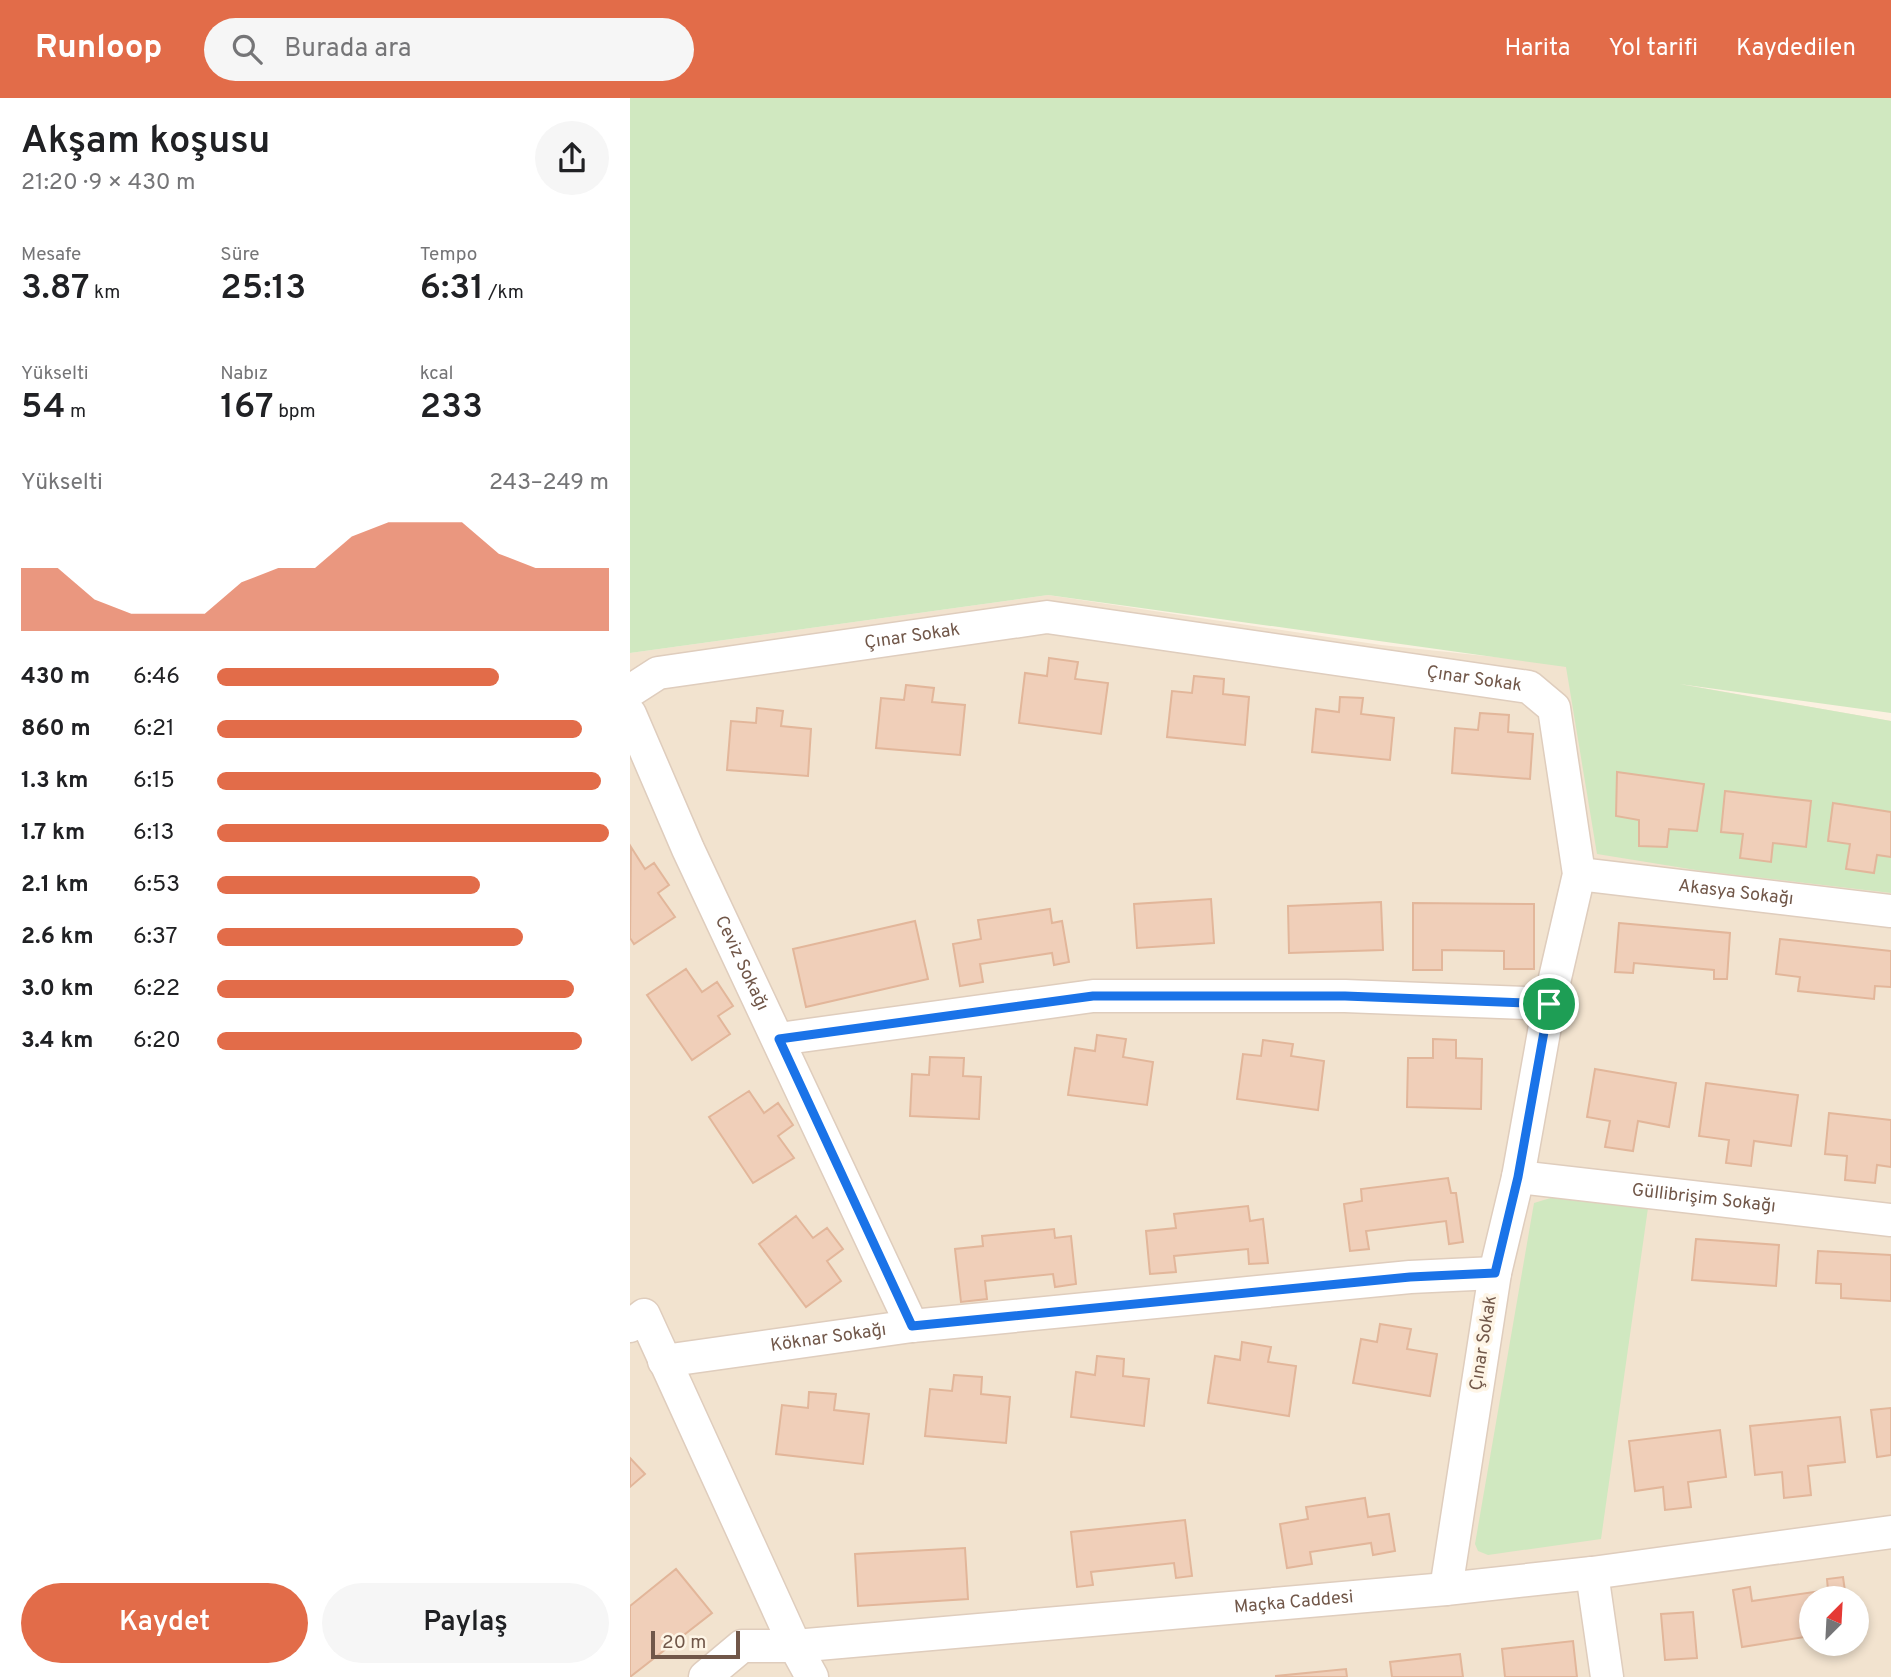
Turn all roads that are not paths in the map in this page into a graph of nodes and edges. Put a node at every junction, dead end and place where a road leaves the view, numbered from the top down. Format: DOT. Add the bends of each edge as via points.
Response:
graph roads {
  1 [pos="630,691"];
  2 [pos="630,714"];
  3 [pos="1579,874"];
  4 [pos="1891,911"];
  5 [pos="1549,1004"];
  6 [pos="779,1039"];
  7 [pos="1518,1177"];
  8 [pos="1891,1220"];
  9 [pos="1495,1273"];
  10 [pos="637,1321"];
  11 [pos="912,1326"];
  12 [pos="664,1362"];
  13 [pos="1891,1532"];
  14 [pos="1591,1573"];
  15 [pos="1446,1589"];
  16 [pos="795,1646"];
  17 [pos="705,1677"];
  18 [pos="812,1677"];
  19 [pos="1607,1677"];
  1 -- 3 [label="street, Çınar Sokak" via="658,673 1047,617 1529,687 1554,708"];
  2 -- 6 [label="street, Ceviz Sokağı" via="688,849"];
  3 -- 4 [label="street, Akasya Sokağı"];
  3 -- 5 [label="street, Çınar Sokak"];
  5 -- 6 [label="street" via="1345,996 1093,996"];
  5 -- 7 [label="street, Çınar Sokak"];
  6 -- 11 [label="street, Ceviz Sokağı"];
  7 -- 8 [label="street, Güllibrişim Sokağı"];
  7 -- 9 [label="street, Çınar Sokak"];
  9 -- 11 [label="street, Köknar Sokağı" via="1410,1277"];
  9 -- 15 [label="street, Çınar Sokak"];
  10 -- 12 [label="street"];
  11 -- 12 [label="street, Köknar Sokağı"];
  12 -- 16 [label="street"];
  13 -- 14 [label="street, Maçka Caddesi"];
  14 -- 15 [label="street, Maçka Caddesi"];
  14 -- 19 [label="street"];
  15 -- 16 [label="street, Maçka Caddesi"];
  16 -- 17 [label="street, Maçka Caddesi" via="742,1646"];
  16 -- 18 [label="street"];
}
